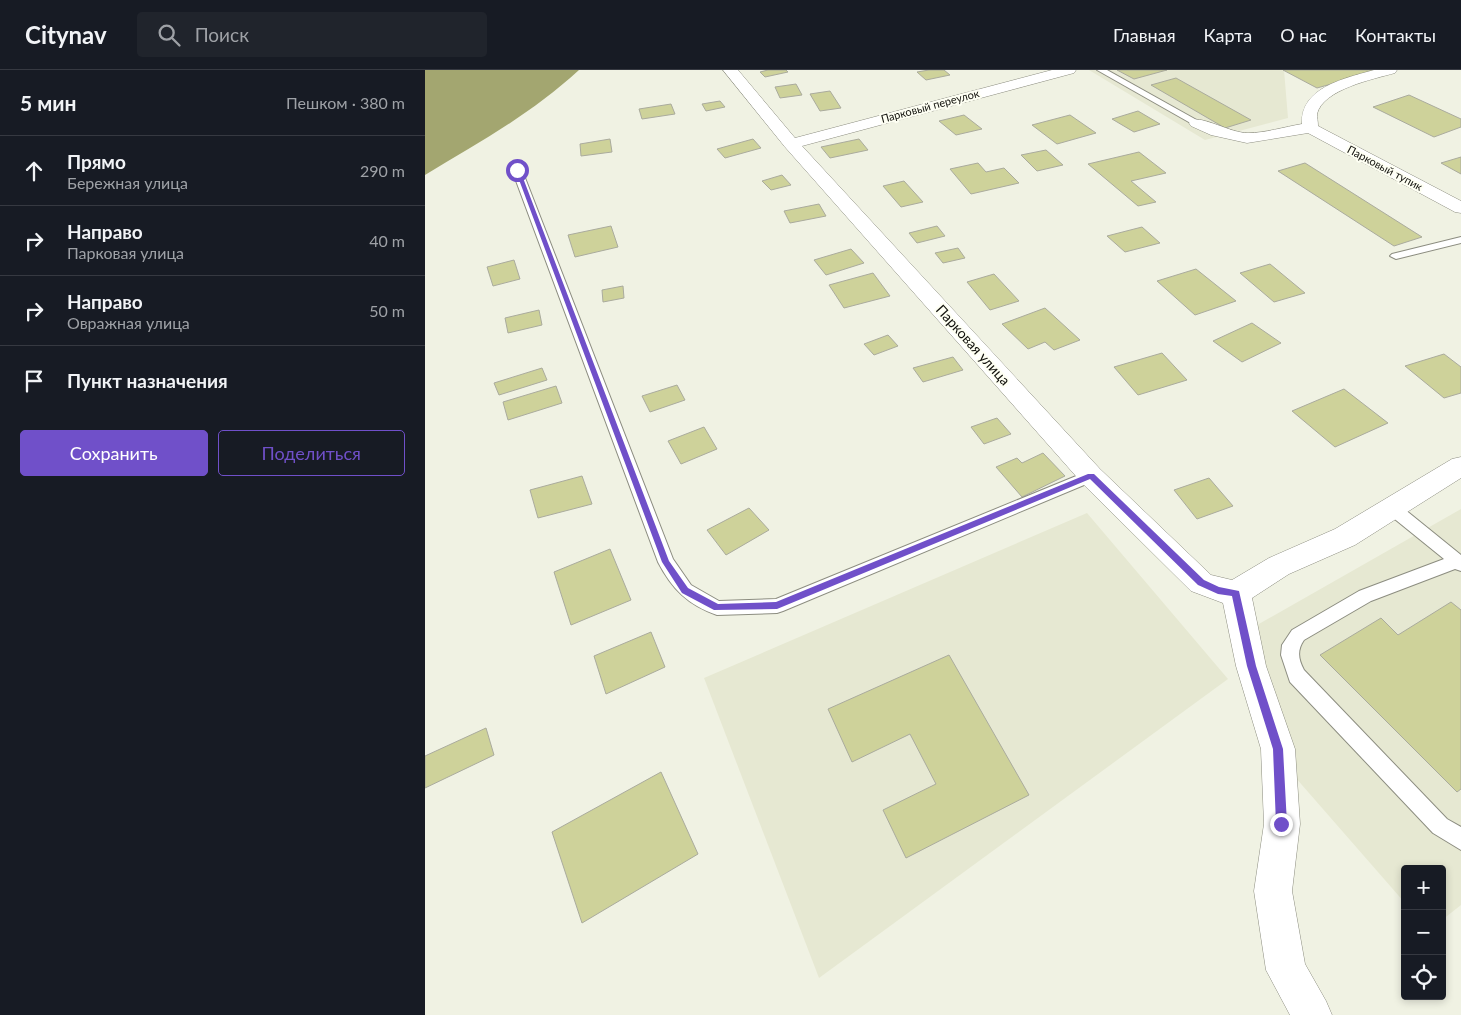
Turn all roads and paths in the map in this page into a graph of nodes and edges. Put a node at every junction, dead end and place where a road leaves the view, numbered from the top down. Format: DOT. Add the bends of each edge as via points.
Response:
graph roads {
  1 [pos="731,70"];
  2 [pos="1069,70"];
  3 [pos="1101,70"];
  4 [pos="1390,70"];
  5 [pos="1197,123"];
  6 [pos="1310,128"];
  7 [pos="791,144"];
  8 [pos="517,170"];
  9 [pos="1461,208"];
  10 [pos="1461,240"];
  11 [pos="1396,256"];
  12 [pos="1461,466"];
  13 [pos="1091,476"];
  14 [pos="1392,508"];
  15 [pos="1459,563"];
  16 [pos="1236,593"];
  17 [pos="1461,840"];
  18 [pos="1312,1015"];
  1 -- 7 [label="street, Парковая улица"];
  2 -- 7 [label="street, Парковый переулок"];
  3 -- 5 [label="lane"];
  4 -- 6 [label="street" via="1323,92 1310,106 1307,118"];
  5 -- 6 [label="street" via="1217,132 1247,138"];
  6 -- 9 [label="street, Парковый тупик"];
  7 -- 13 [label="street, Парковая улица"];
  8 -- 13 [label="lane" via="666,562 685,590 717,608 777,606"];
  10 -- 11 [label="lane"];
  12 -- 14 [label="street"];
  13 -- 16 [label="street, Парковая улица" via="1201,582 1218,590"];
  14 -- 15 [label="lane"];
  14 -- 16 [label="street" via="1345,537 1279,566"];
  15 -- 17 [label="lane" via="1365,596 1298,636 1288,654 1297,676 1440,826"];
  16 -- 18 [label="street" via="1251,666 1278,749 1281,824 1273,891 1286,970"];
}
